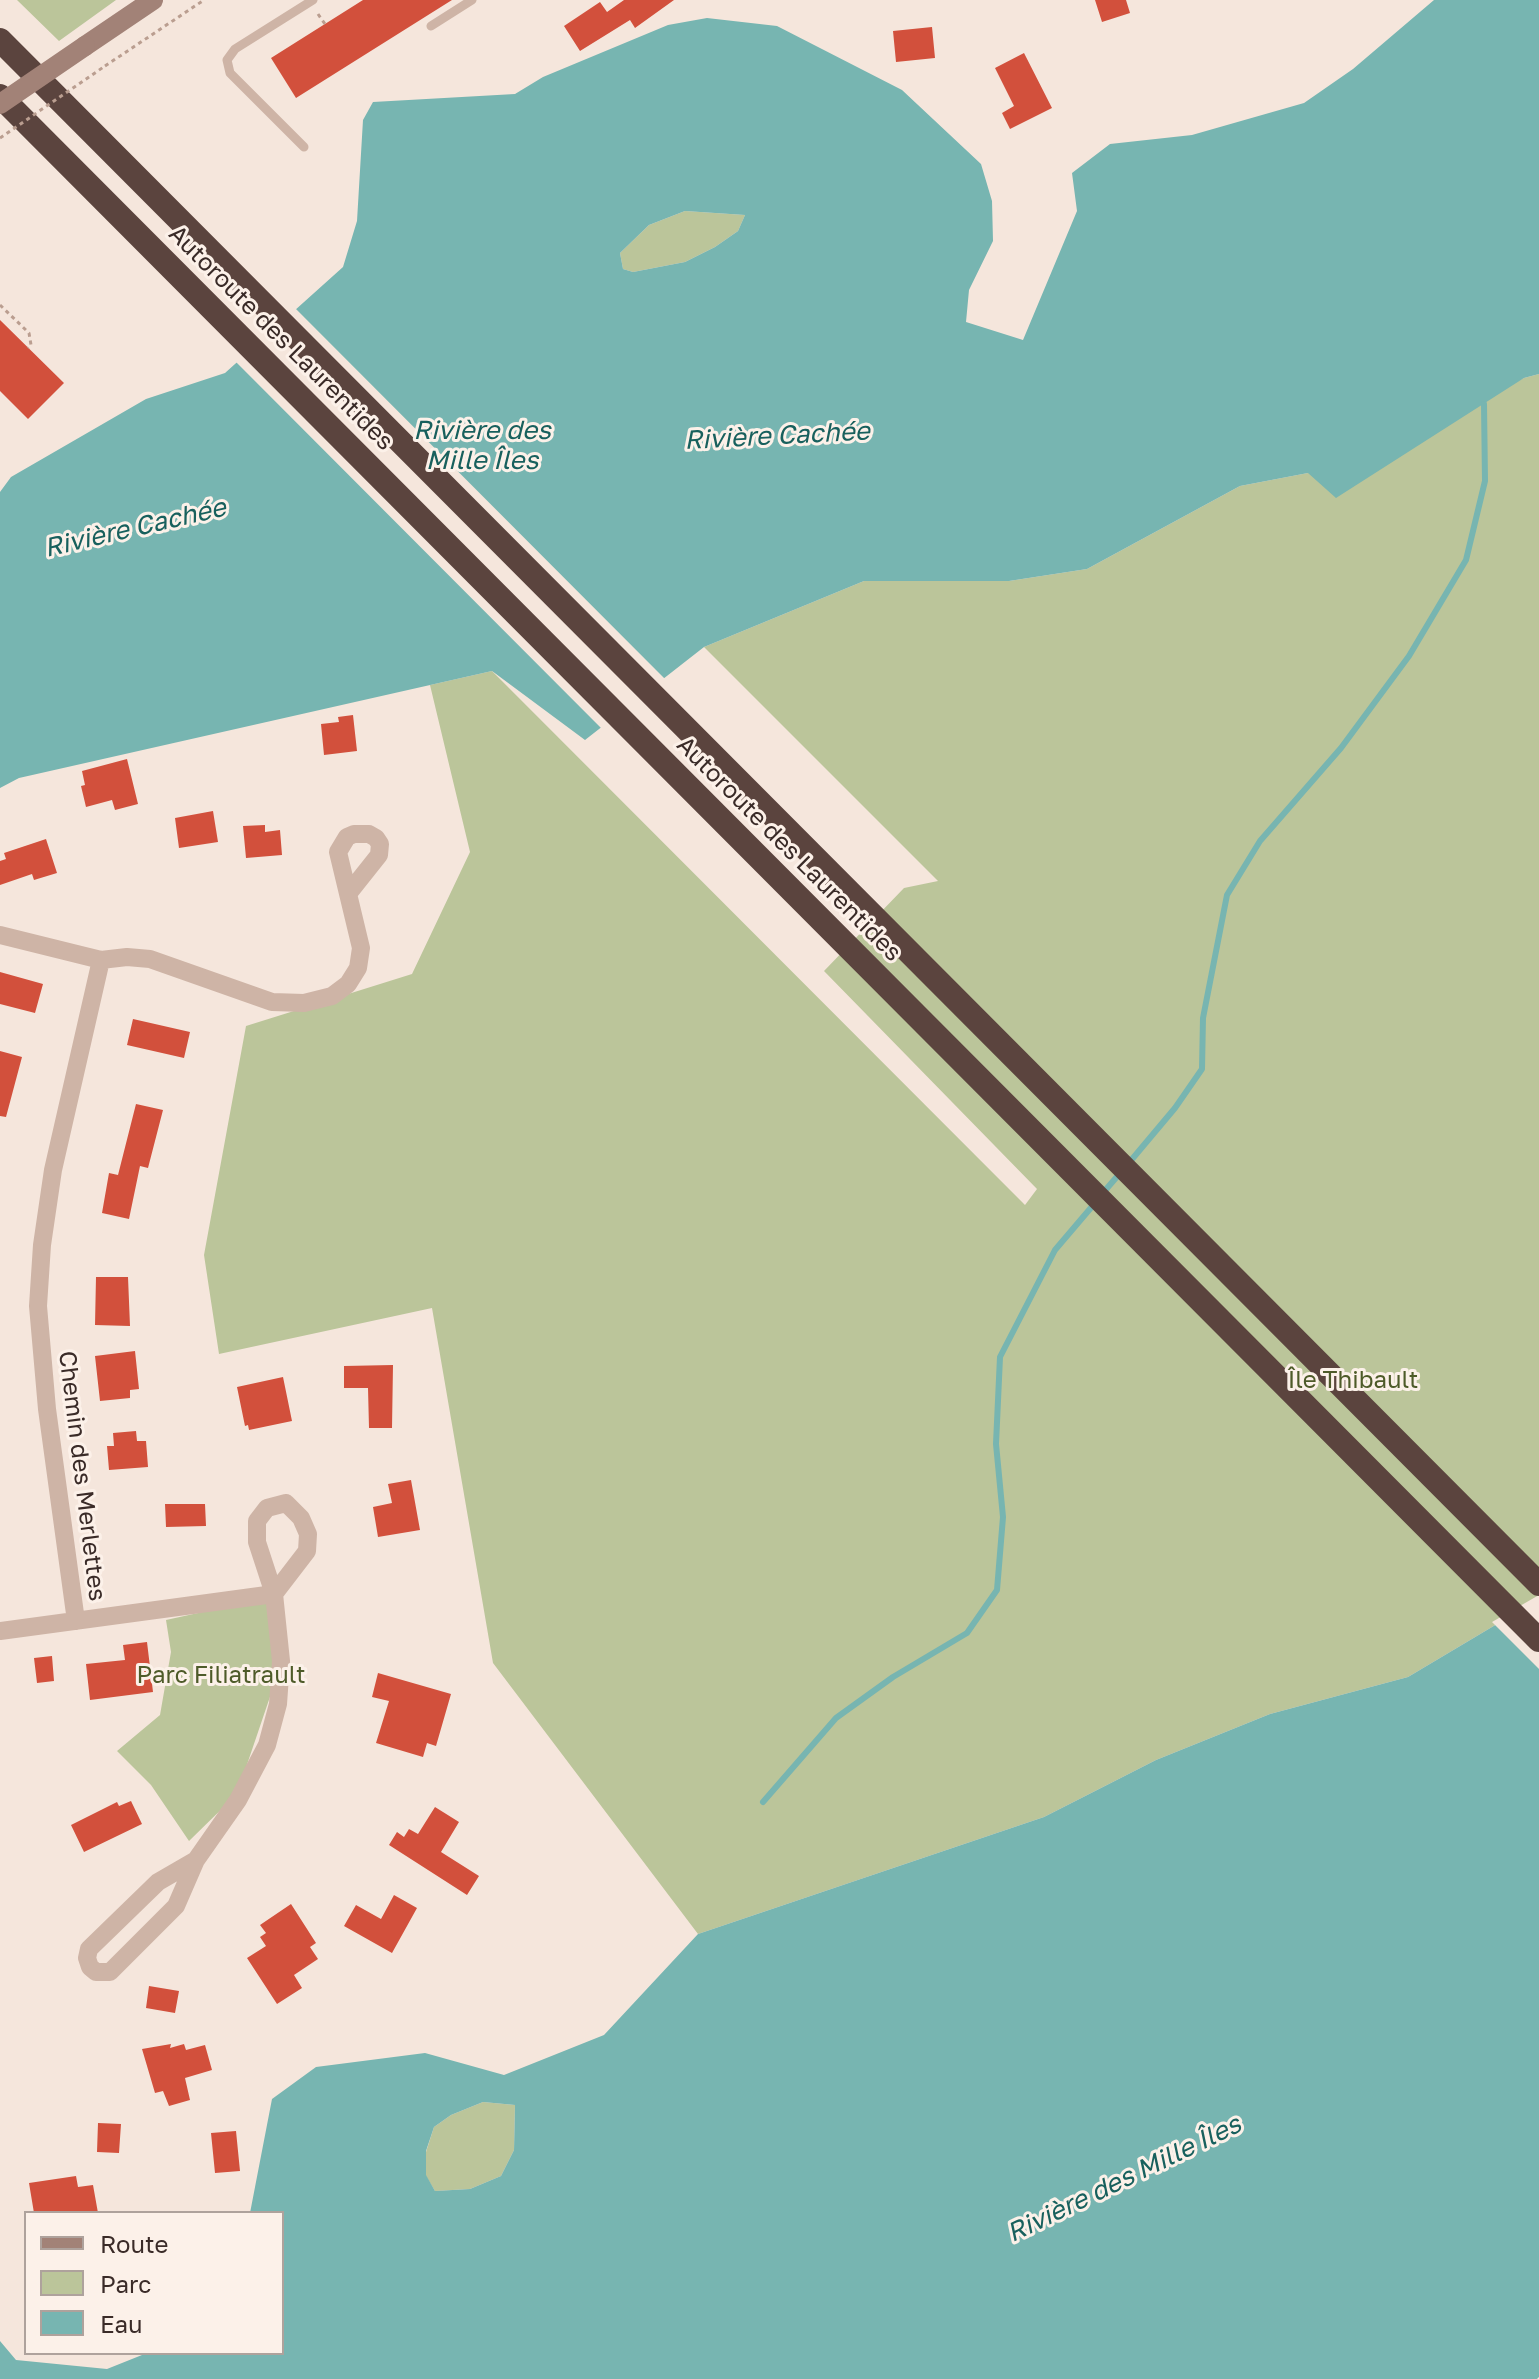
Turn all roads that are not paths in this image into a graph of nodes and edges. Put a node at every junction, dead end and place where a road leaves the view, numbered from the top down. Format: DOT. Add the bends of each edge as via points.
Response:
graph roads {
  1 [pos="153,0"];
  2 [pos="313,0"];
  3 [pos="472,0"];
  4 [pos="431,26"];
  5 [pos="0,40"];
  6 [pos="0,96"];
  7 [pos="0,104"];
  8 [pos="304,147"];
  9 [pos="348,894"];
  10 [pos="0,935"];
  11 [pos="101,960"];
  12 [pos="1539,1584"];
  13 [pos="76,1621"];
  14 [pos="0,1631"];
  15 [pos="1539,1640"];
  16 [pos="196,1860"];
  1 -- 7 [label="main road, bridge"];
  2 -- 8 [label="lane" via="235,49 227,60 230,73"];
  3 -- 4 [label="lane"];
  5 -- 12 [label="highway, Autoroute des Laurentides"];
  6 -- 15 [label="highway, Autoroute des Laurentides"];
  9 -- 11 [label="street" via="361,948 358,968 332,996 304,1003 272,1002 150,959"];
  10 -- 11 [label="street"];
  11 -- 13 [label="street, Chemin des Merlettes" via="53,1170 38,1306"];
  13 -- 14 [label="street"];
  13 -- 16 [label="street" via="274,1594 281,1661 278,1704 267,1745 238,1800"];
  16 -- 16 [label="street" via="176,1906 110,1972 90,1967 89,1949 158,1882"];
}
